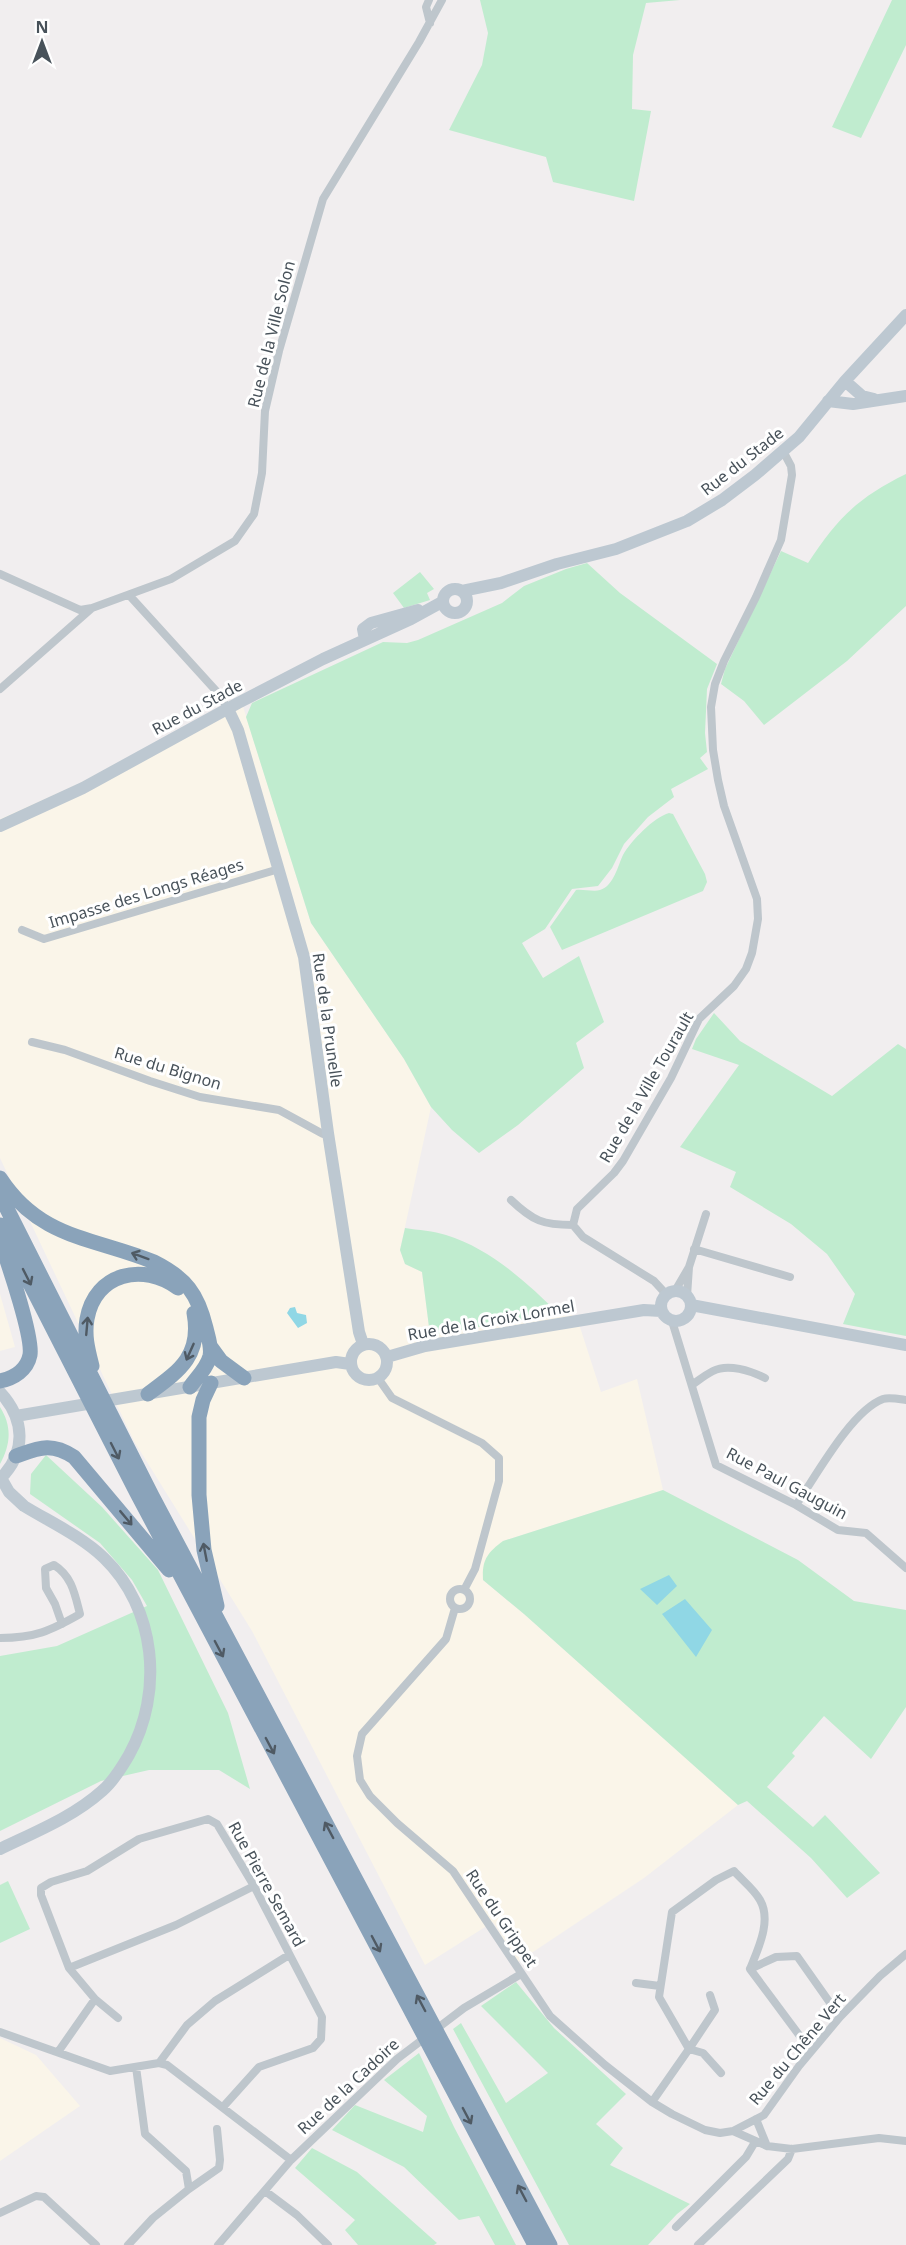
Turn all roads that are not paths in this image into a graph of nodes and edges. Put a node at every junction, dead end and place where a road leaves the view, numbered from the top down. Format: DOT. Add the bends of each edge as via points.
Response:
graph roads {
  1 [pos="429,0"];
  2 [pos="442,0"];
  3 [pos="430,23"];
  4 [pos="906,315"];
  5 [pos="845,381"];
  6 [pos="906,396"];
  7 [pos="879,400"];
  8 [pos="828,401"];
  9 [pos="783,452"];
  10 [pos="0,574"];
  11 [pos="129,595"];
  12 [pos="465,596"];
  13 [pos="446,607"];
  14 [pos="92,608"];
  15 [pos="429,609"];
  16 [pos="411,619"];
  17 [pos="364,634"];
  18 [pos="0,689"];
  19 [pos="228,709"];
  20 [pos="0,826"];
  21 [pos="279,869"];
  22 [pos="22,930"];
  23 [pos="32,1042"];
  24 [pos="328,1133"];
  25 [pos="0,1178"];
  26 [pos="0,1195"];
  27 [pos="511,1200"];
  28 [pos="706,1214"];
  29 [pos="0,1225"];
  30 [pos="573,1225"];
  31 [pos="0,1240"];
  32 [pos="694,1249"];
  33 [pos="688,1267"];
  34 [pos="790,1277"];
  35 [pos="671,1292"];
  36 [pos="689,1300"];
  37 [pos="661,1311"];
  38 [pos="672,1321"];
  39 [pos="363,1344"];
  40 [pos="906,1345"];
  41 [pos="210,1346"];
  42 [pos="387,1357"];
  43 [pos="350,1364"];
  44 [pos="244,1378"];
  45 [pos="765,1378"];
  46 [pos="0,1381"];
  47 [pos="380,1381"];
  48 [pos="211,1383"];
  49 [pos="94,1384"];
  50 [pos="692,1385"];
  51 [pos="190,1387"];
  52 [pos="0,1392"];
  53 [pos="142,1395"];
  54 [pos="906,1400"];
  55 [pos="16,1416"];
  56 [pos="16,1456"];
  57 [pos="1,1478"];
  58 [pos="796,1505"];
  59 [pos="906,1568"];
  60 [pos="464,1590"];
  61 [pos="455,1608"];
  62 [pos="62,1624"];
  63 [pos="215,1629"];
  64 [pos="0,1638"];
  65 [pos="249,1692"];
  66 [pos="0,1849"];
  67 [pos="254,1886"];
  68 [pos="906,1954"];
  69 [pos="289,1955"];
  70 [pos="69,1968"];
  71 [pos="750,1969"];
  72 [pos="521,1974"];
  73 [pos="636,1983"];
  74 [pos="660,1986"];
  75 [pos="710,1995"];
  76 [pos="95,1999"];
  77 [pos="840,2017"];
  78 [pos="118,2018"];
  79 [pos="0,2032"];
  80 [pos="689,2049"];
  81 [pos="811,2051"];
  82 [pos="58,2052"];
  83 [pos="159,2063"];
  84 [pos="136,2067"];
  85 [pos="722,2073"];
  86 [pos="652,2102"];
  87 [pos="223,2107"];
  88 [pos="756,2119"];
  89 [pos="217,2129"];
  90 [pos="733,2131"];
  91 [pos="906,2141"];
  92 [pos="755,2142"];
  93 [pos="767,2146"];
  94 [pos="792,2149"];
  95 [pos="291,2160"];
  96 [pos="189,2189"];
  97 [pos="265,2191"];
  98 [pos="0,2213"];
  99 [pos="676,2227"];
  100 [pos="96,2245"];
  101 [pos="128,2245"];
  102 [pos="218,2245"];
  103 [pos="328,2245"];
  104 [pos="536,2245"];
  105 [pos="550,2245"];
  106 [pos="698,2245"];
  1 -- 3 [label="street" via="426,7"];
  2 -- 3 [label="street, Rue de la Ville Solon"];
  3 -- 11 [label="street, Rue de la Ville Solon" via="323,199 265,411 262,473 254,514 235,541 171,579"];
  4 -- 5 [label="street, Rue du Stade"];
  5 -- 7 [label="street" via="862,396"];
  5 -- 8 [label="street, Rue du Stade"];
  6 -- 7 [label="street"];
  7 -- 8 [label="street" via="853,404"];
  8 -- 9 [label="street, Rue du Stade"];
  9 -- 12 [label="street, Rue du Stade" via="722,500 687,521 616,549 557,564"];
  9 -- 30 [label="street, Rue de la Ville Tourault" via="792,475 781,540 724,661 711,707 713,750 724,806 757,899 752,953 734,986 699,1019 671,1078 623,1161 577,1209"];
  10 -- 14 [label="street" via="80,610"];
  11 -- 14 [label="street, Rue de la Ville Solon"];
  11 -- 19 [label="street"];
  12 -- 13 [label="street, Rue du Stade" via="461,612"];
  12 -- 13 [label="street, Rue du Stade" via="455,588 447,591"];
  13 -- 15 [label="street, Rue du Stade"];
  13 -- 16 [label="street, Rue du Stade"];
  14 -- 18 [label="street, Rue de la Ville Solon"];
  15 -- 16 [label="street, Rue du Stade"];
  15 -- 17 [label="street" via="371,623"];
  16 -- 17 [label="street, Rue du Stade"];
  17 -- 19 [label="street, Rue du Stade"];
  19 -- 20 [label="street, Rue du Stade" via="83,788"];
  19 -- 21 [label="street, Rue de la Prunelle" via="238,730"];
  21 -- 22 [label="street, Impasse des Longs Réages" via="44,939"];
  21 -- 24 [label="street, Rue de la Prunelle" via="304,957"];
  23 -- 24 [label="street, Rue du Bignon" via="200,1097 279,1110 323,1134"];
  24 -- 39 [label="street, Rue de la Prunelle"];
  41 -- 25 [label="highway, one-way" via="196,1298 179,1277 154,1262 48,1225 23,1207"];
  26 -- 49 [label="highway"];
  27 -- 30 [label="street" via="527,1215 555,1226"];
  28 -- 32 [label="street"];
  29 -- 63 [label="highway, one-way" via="136,1493"];
  30 -- 35 [label="street" via="583,1237"];
  31 -- 46 [label="highway" via="30,1345 25,1368"];
  32 -- 33 [label="street"];
  32 -- 34 [label="street"];
  33 -- 35 [label="street"];
  33 -- 36 [label="street"];
  35 -- 36 [label="street"];
  35 -- 37 [label="street" via="661,1302"];
  36 -- 38 [label="street" via="686,1318"];
  36 -- 40 [label="street"];
  37 -- 38 [label="street"];
  37 -- 42 [label="street, Rue de la Croix Lormel" via="644,1310 425,1346"];
  38 -- 50 [label="street, Rue Paul Gauguin"];
  39 -- 42 [label="street" via="380,1347"];
  39 -- 43 [label="street" via="353,1352"];
  41 -- 44 [label="highway" via="221,1361"];
  41 -- 51 [label="highway" via="206,1366"];
  42 -- 47 [label="street"];
  43 -- 44 [label="street" via="336,1362"];
  43 -- 47 [label="street" via="360,1378"];
  44 -- 48 [label="street"];
  45 -- 50 [label="street" via="753,1372 715,1369"];
  47 -- 60 [label="street" via="392,1398 482,1443 499,1458 499,1481 475,1569"];
  48 -- 51 [label="street"];
  63 -- 48 [label="highway, one-way" via="199,1495 199,1416"];
  49 -- 53 [label="highway, one-way" via="86,1334 93,1302 108,1284 119,1278 149,1274 181,1290 194,1312 196,1332 191,1352 180,1369"];
  49 -- 63 [label="highway"];
  50 -- 58 [label="street, Rue Paul Gauguin" via="716,1465"];
  51 -- 53 [label="street"];
  52 -- 55 [label="street"];
  53 -- 55 [label="street"];
  54 -- 58 [label="street" via="885,1398 865,1409 839,1440"];
  55 -- 56 [label="street" via="20,1429"];
  56 -- 57 [label="street"];
  56 -- 63 [label="highway, one-way" via="41,1447 61,1448 74,1456 161,1559 190,1608"];
  57 -- 66 [label="street" via="14,1498 91,1547 119,1575 143,1620 151,1665 148,1703 138,1740 104,1790 75,1812"];
  58 -- 59 [label="street, Rue Paul Gauguin" via="838,1530 866,1533"];
  60 -- 61 [label="street" via="451,1593 449,1600"];
  60 -- 61 [label="street" via="470,1596 468,1605 461,1610"];
  61 -- 72 [label="street, Rue du Grippet" via="446,1639 362,1734 357,1756 360,1780 383,1809 453,1871"];
  62 -- 62 [label="street" via="80,1614 64,1571 54,1565 45,1569 46,1588"];
  62 -- 64 [label="street" via="42,1634"];
  63 -- 65 [label="highway"];
  65 -- 104 [label="highway, one-way"];
  105 -- 65 [label="highway, one-way"];
  67 -- 69 [label="street, Rue Pierre Semard"];
  67 -- 70 [label="street" via="176,1924"];
  67 -- 70 [label="street, Rue Pierre Semard" via="218,1824 208,1819 139,1839 87,1871 41,1888"];
  68 -- 77 [label="street, Rue du Chêne Vert"];
  69 -- 83 [label="street" via="215,2001 188,2025"];
  69 -- 87 [label="street, Rue Pierre Semard" via="322,2017 321,2039 313,2048 259,2067"];
  70 -- 76 [label="street, Rue Pierre Semard"];
  71 -- 74 [label="street" via="765,1916 760,1899 734,1871 672,1912"];
  71 -- 77 [label="street" via="777,1957 797,1956"];
  71 -- 81 [label="street"];
  72 -- 86 [label="street, Rue du Grippet" via="550,2016"];
  72 -- 95 [label="street, Rue de la Cadoire" via="464,2008 397,2058"];
  73 -- 74 [label="street"];
  74 -- 80 [label="street" via="659,1997"];
  75 -- 80 [label="street" via="715,2010"];
  76 -- 78 [label="street, Rue Pierre Semard"];
  76 -- 82 [label="street"];
  77 -- 81 [label="street, Rue du Chêne Vert"];
  79 -- 82 [label="street"];
  80 -- 85 [label="street" via="703,2053"];
  80 -- 86 [label="street"];
  81 -- 88 [label="street, Rue du Chêne Vert" via="770,2108"];
  82 -- 84 [label="street" via="110,2071"];
  83 -- 84 [label="street"];
  83 -- 87 [label="street"];
  84 -- 96 [label="street" via="145,2134 186,2171"];
  86 -- 90 [label="street, Rue du Grippet" via="705,2130"];
  87 -- 95 [label="street"];
  88 -- 90 [label="street, Rue du Chêne Vert"];
  88 -- 93 [label="street"];
  89 -- 96 [label="street" via="219,2168"];
  90 -- 92 [label="street, Rue du Grippet"];
  91 -- 94 [label="street, Rue du Grippet" via="879,2138"];
  92 -- 93 [label="street, Rue du Grippet"];
  92 -- 99 [label="street" via="746,2157"];
  93 -- 94 [label="street, Rue du Grippet"];
  94 -- 106 [label="street" via="788,2159"];
  95 -- 97 [label="street, Rue de la Cadoire"];
  96 -- 101 [label="street"];
  97 -- 102 [label="street, Rue de la Cadoire"];
  97 -- 103 [label="street"];
  98 -- 100 [label="street" via="36,2196 44,2197"];
}
